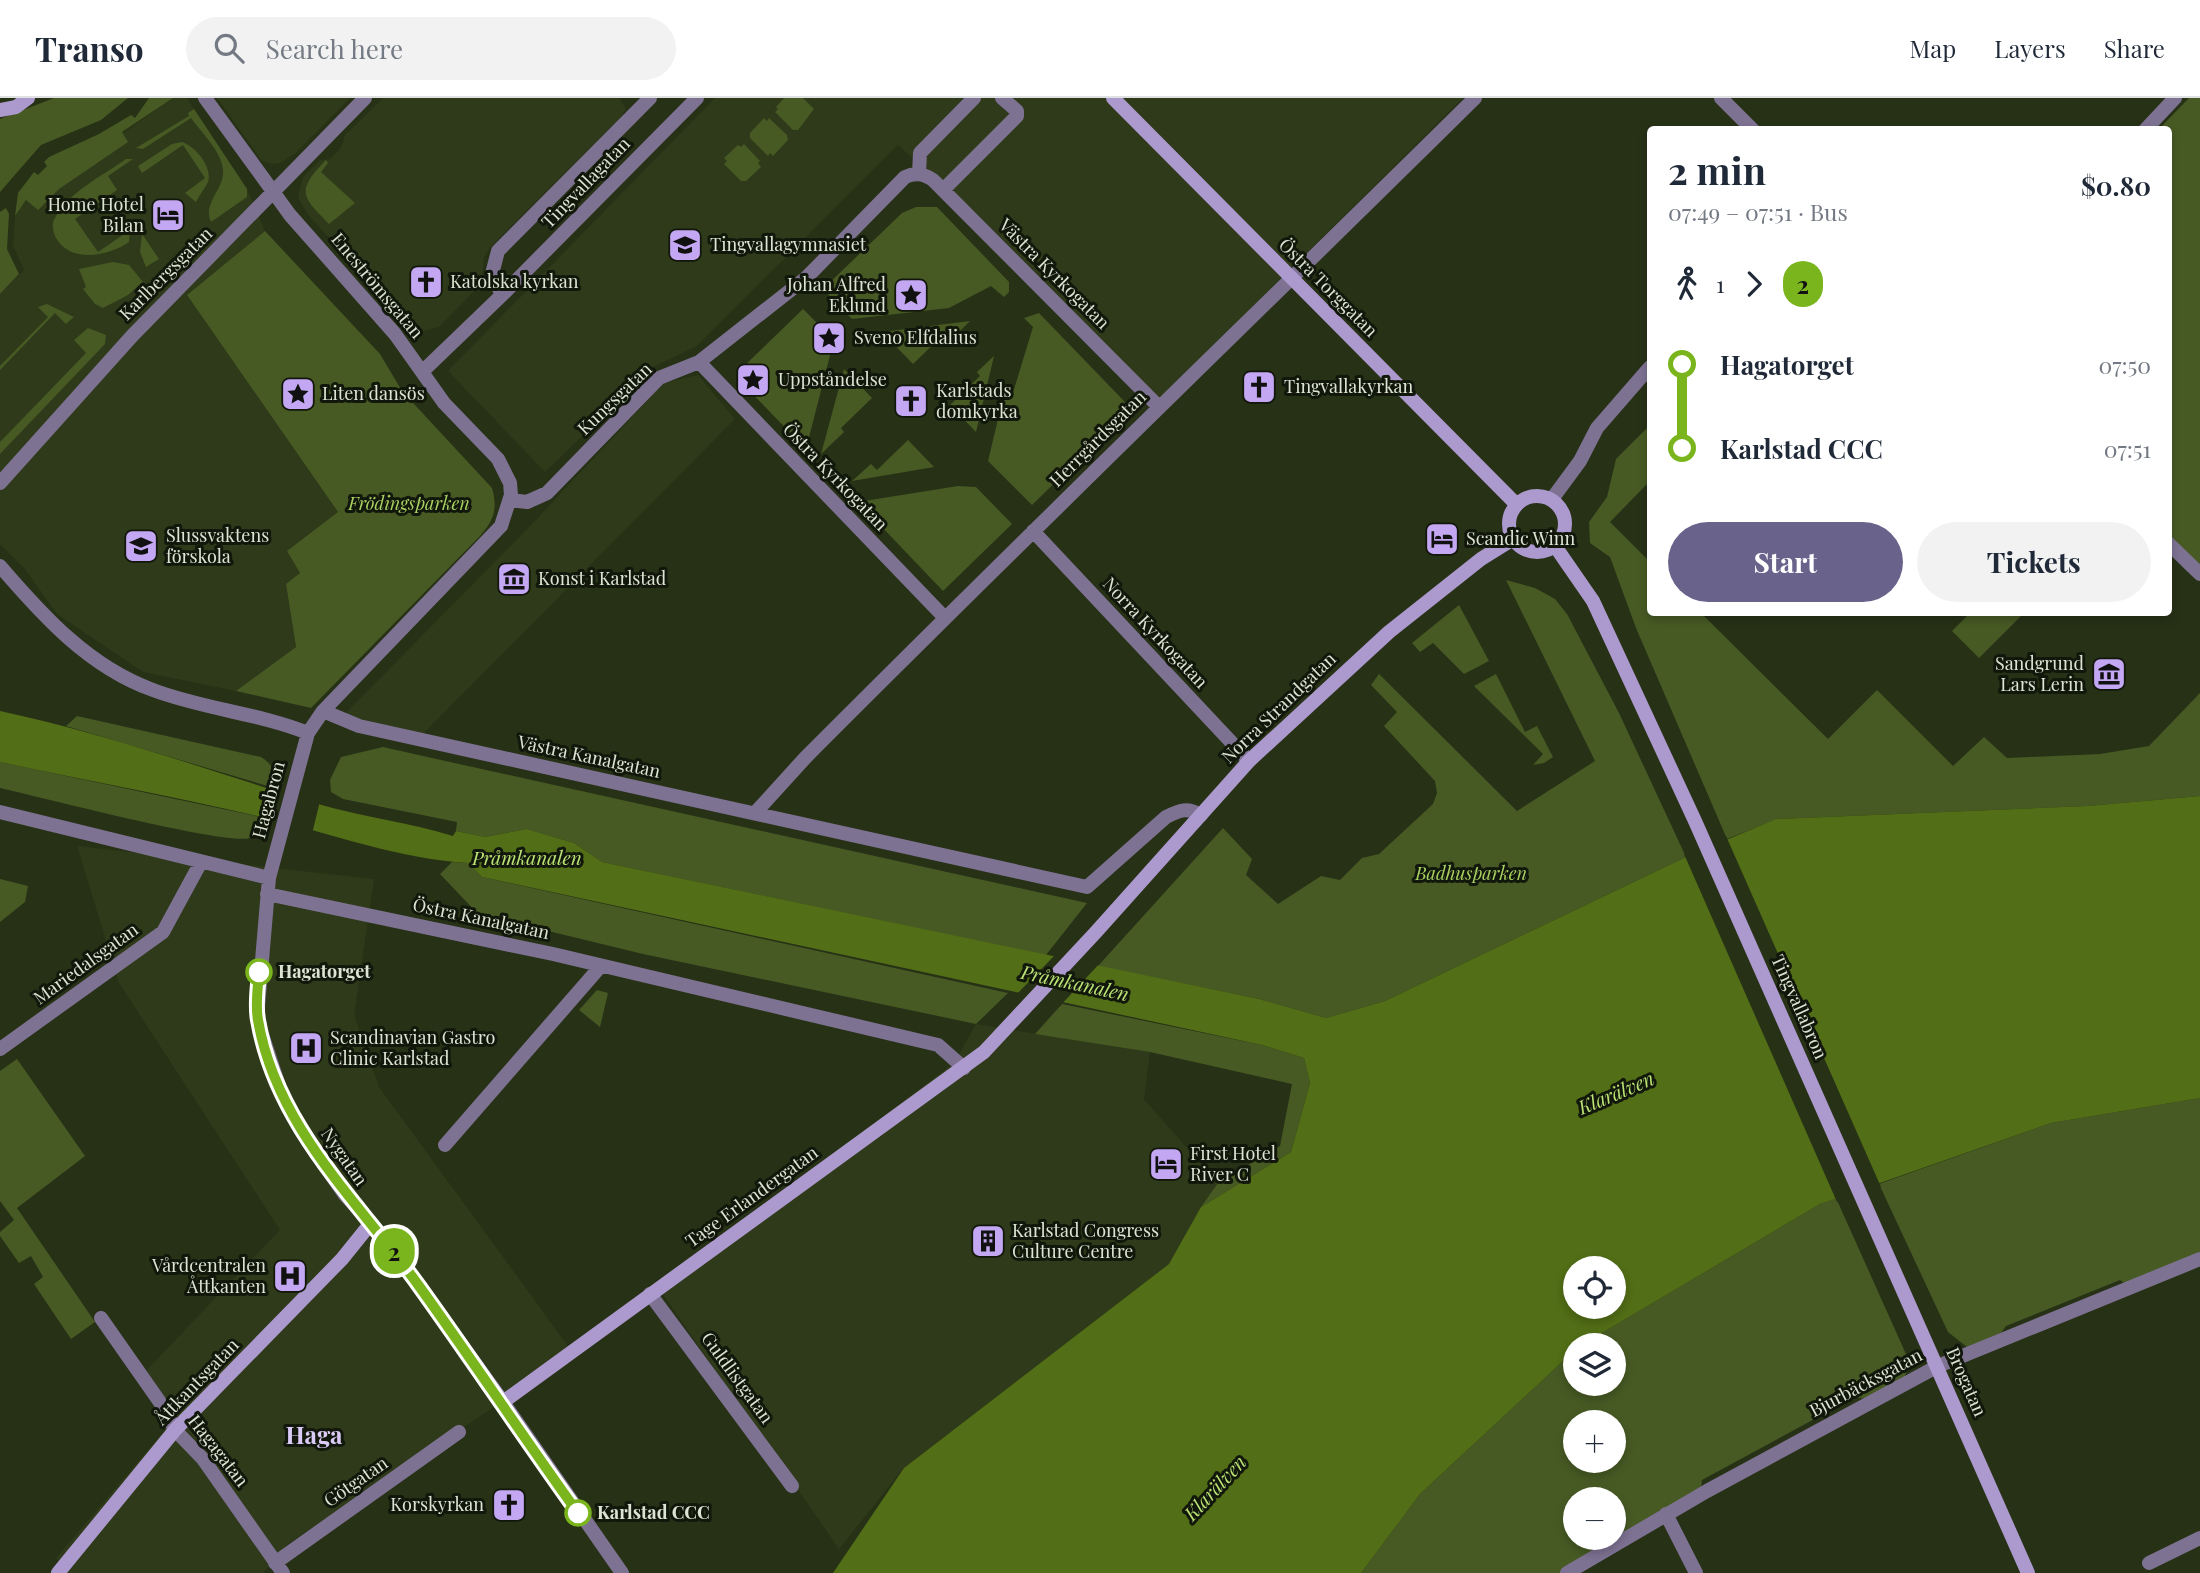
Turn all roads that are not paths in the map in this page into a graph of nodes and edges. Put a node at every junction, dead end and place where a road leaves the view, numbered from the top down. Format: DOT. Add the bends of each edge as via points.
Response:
graph roads {
  1 [pos="205,98"];
  2 [pos="365,98"];
  3 [pos="697,98"];
  4 [pos="974,98"];
  5 [pos="1002,98"];
  6 [pos="1113,98"];
  7 [pos="1475,98"];
  8 [pos="1721,98"];
  9 [pos="2175,98"];
  10 [pos="30,99"];
  11 [pos="644,100"];
  12 [pos="0,110"];
  13 [pos="1749,126"];
  14 [pos="2149,126"];
  15 [pos="919,174"];
  16 [pos="943,190"];
  17 [pos="272,191"];
  18 [pos="1292,279"];
  19 [pos="502,295"];
  20 [pos="699,362"];
  21 [pos="1647,370"];
  22 [pos="423,371"];
  23 [pos="1158,406"];
  24 [pos="0,483"];
  25 [pos="1552,499"];
  26 [pos="510,500"];
  27 [pos="1516,504"];
  28 [pos="1033,531"];
  29 [pos="1513,539"];
  30 [pos="1555,546"];
  31 [pos="2172,546"];
  32 [pos="0,566"];
  33 [pos="2198,568"];
  34 [pos="945,618"];
  35 [pos="323,711"];
  36 [pos="308,733"];
  37 [pos="1249,761"];
  38 [pos="0,812"];
  39 [pos="755,813"];
  40 [pos="1201,815"];
  41 [pos="201,862"];
  42 [pos="269,878"];
  43 [pos="267,894"];
  44 [pos="600,967"];
  45 [pos="1019,1016"];
  46 [pos="0,1049"];
  47 [pos="964,1068"];
  48 [pos="446,1146"];
  49 [pos="1867,1208"];
  50 [pos="371,1223"];
  51 [pos="2200,1259"];
  52 [pos="650,1294"];
  53 [pos="101,1318"];
  54 [pos="1937,1366"];
  55 [pos="503,1402"];
  56 [pos="175,1430"];
  57 [pos="459,1432"];
  58 [pos="792,1486"];
  59 [pos="1666,1514"];
  60 [pos="2200,1538"];
  61 [pos="2149,1563"];
  62 [pos="279,1568"];
  63 [pos="58,1573"];
  64 [pos="622,1573"];
  65 [pos="1567,1573"];
  66 [pos="1696,1573"];
  67 [pos="2028,1573"];
  1 -- 17 [label="street, Eneströmsgatan"];
  2 -- 17 [label="street, Karlbergsgatan"];
  3 -- 19 [label="street, Tingvallagatan"];
  4 -- 15 [label="street" via="920,153"];
  5 -- 16 [label="street" via="1017,116"];
  6 -- 18 [label="street, Östra Torggatan"];
  7 -- 18 [label="street, Herrgårdsgatan"];
  8 -- 13 [label="street"];
  9 -- 14 [label="street"];
  10 -- 12 [label="street"];
  11 -- 19 [label="street, Tingvallagatan" via="498,251 492,274"];
  15 -- 16 [label="street, Västra Kyrkogatan"];
  15 -- 20 [label="street, Kungsgatan" via="905,177 806,278"];
  16 -- 23 [label="street, Västra Kyrkogatan"];
  17 -- 22 [label="street, Eneströmsgatan"];
  17 -- 24 [label="street, Karlbergsgatan" via="132,335"];
  18 -- 23 [label="street, Herrgårdsgatan"];
  18 -- 27 [label="street, Östra Torggatan"];
  19 -- 22 [label="street, Tingvallagatan"];
  20 -- 26 [label="street, Kungsgatan" via="659,378 547,493 527,502"];
  20 -- 34 [label="street, Östra Kyrkogatan"];
  21 -- 25 [label="street" via="1597,428"];
  22 -- 26 [label="street, Eneströmsgatan" via="444,403 498,458 510,483"];
  23 -- 28 [label="street, Herrgårdsgatan"];
  25 -- 27 [label="street" via="1533,496"];
  25 -- 30 [label="street" via="1562,509 1565,523"];
  26 -- 35 [label="street" via="500,526 484,546"];
  27 -- 29 [label="street" via="1509,518"];
  28 -- 34 [label="street, Herrgårdsgatan"];
  28 -- 37 [label="street, Norra Kyrkogatan"];
  29 -- 30 [label="street" via="1531,551"];
  29 -- 37 [label="street, Norra Strandgatan" via="1480,559 1389,632"];
  30 -- 49 [label="street, Tingvallabron" via="1593,601"];
  31 -- 33 [label="street"];
  32 -- 36 [label="street" via="85,654 152,690"];
  34 -- 39 [label="street, Herrgårdsgatan"];
  35 -- 36 [label="street"];
  35 -- 39 [label="street, Västra Kanalgatan" via="359,726"];
  36 -- 42 [label="street, Hagabron"];
  37 -- 40 [label="street, Norra Strandgatan"];
  38 -- 41 [label="street"];
  39 -- 40 [label="street, Västra Kanalgatan" via="1087,887 1166,817 1192,809"];
  40 -- 45 [label="street, Norra Strandgatan"];
  41 -- 42 [label="street"];
  41 -- 46 [label="street, Mariedalsgatan" via="163,932"];
  42 -- 43 [label="street"];
  43 -- 44 [label="street, Östra Kanalgatan"];
  43 -- 50 [label="street, Nygatan" via="257,1020 281,1092 304,1135 345,1195"];
  44 -- 47 [label="street, Östra Kanalgatan" via="938,1045"];
  44 -- 48 [label="street"];
  45 -- 47 [label="street, Tage Erlandergatan"];
  47 -- 52 [label="street, Tage Erlandergatan"];
  49 -- 54 [label="street, Brogatan"];
  50 -- 55 [label="street, Nygatan"];
  50 -- 56 [label="street, Åttkantsgatan" via="342,1259"];
  51 -- 54 [label="street, Bjurbäcksgatan"];
  52 -- 55 [label="street, Tage Erlandergatan"];
  52 -- 58 [label="street, Guldlistgatan"];
  53 -- 56 [label="street, Hagagatan"];
  54 -- 59 [label="street, Bjurbäcksgatan"];
  54 -- 67 [label="street, Brogatan"];
  55 -- 64 [label="street"];
  56 -- 62 [label="street, Hagagatan" via="203,1459"];
  56 -- 63 [label="street, Åttkantsgatan"];
  57 -- 62 [label="street, Götgatan"];
  59 -- 65 [label="street, Bjurbäcksgatan"];
  59 -- 66 [label="street"];
  60 -- 61 [label="street"];
}
